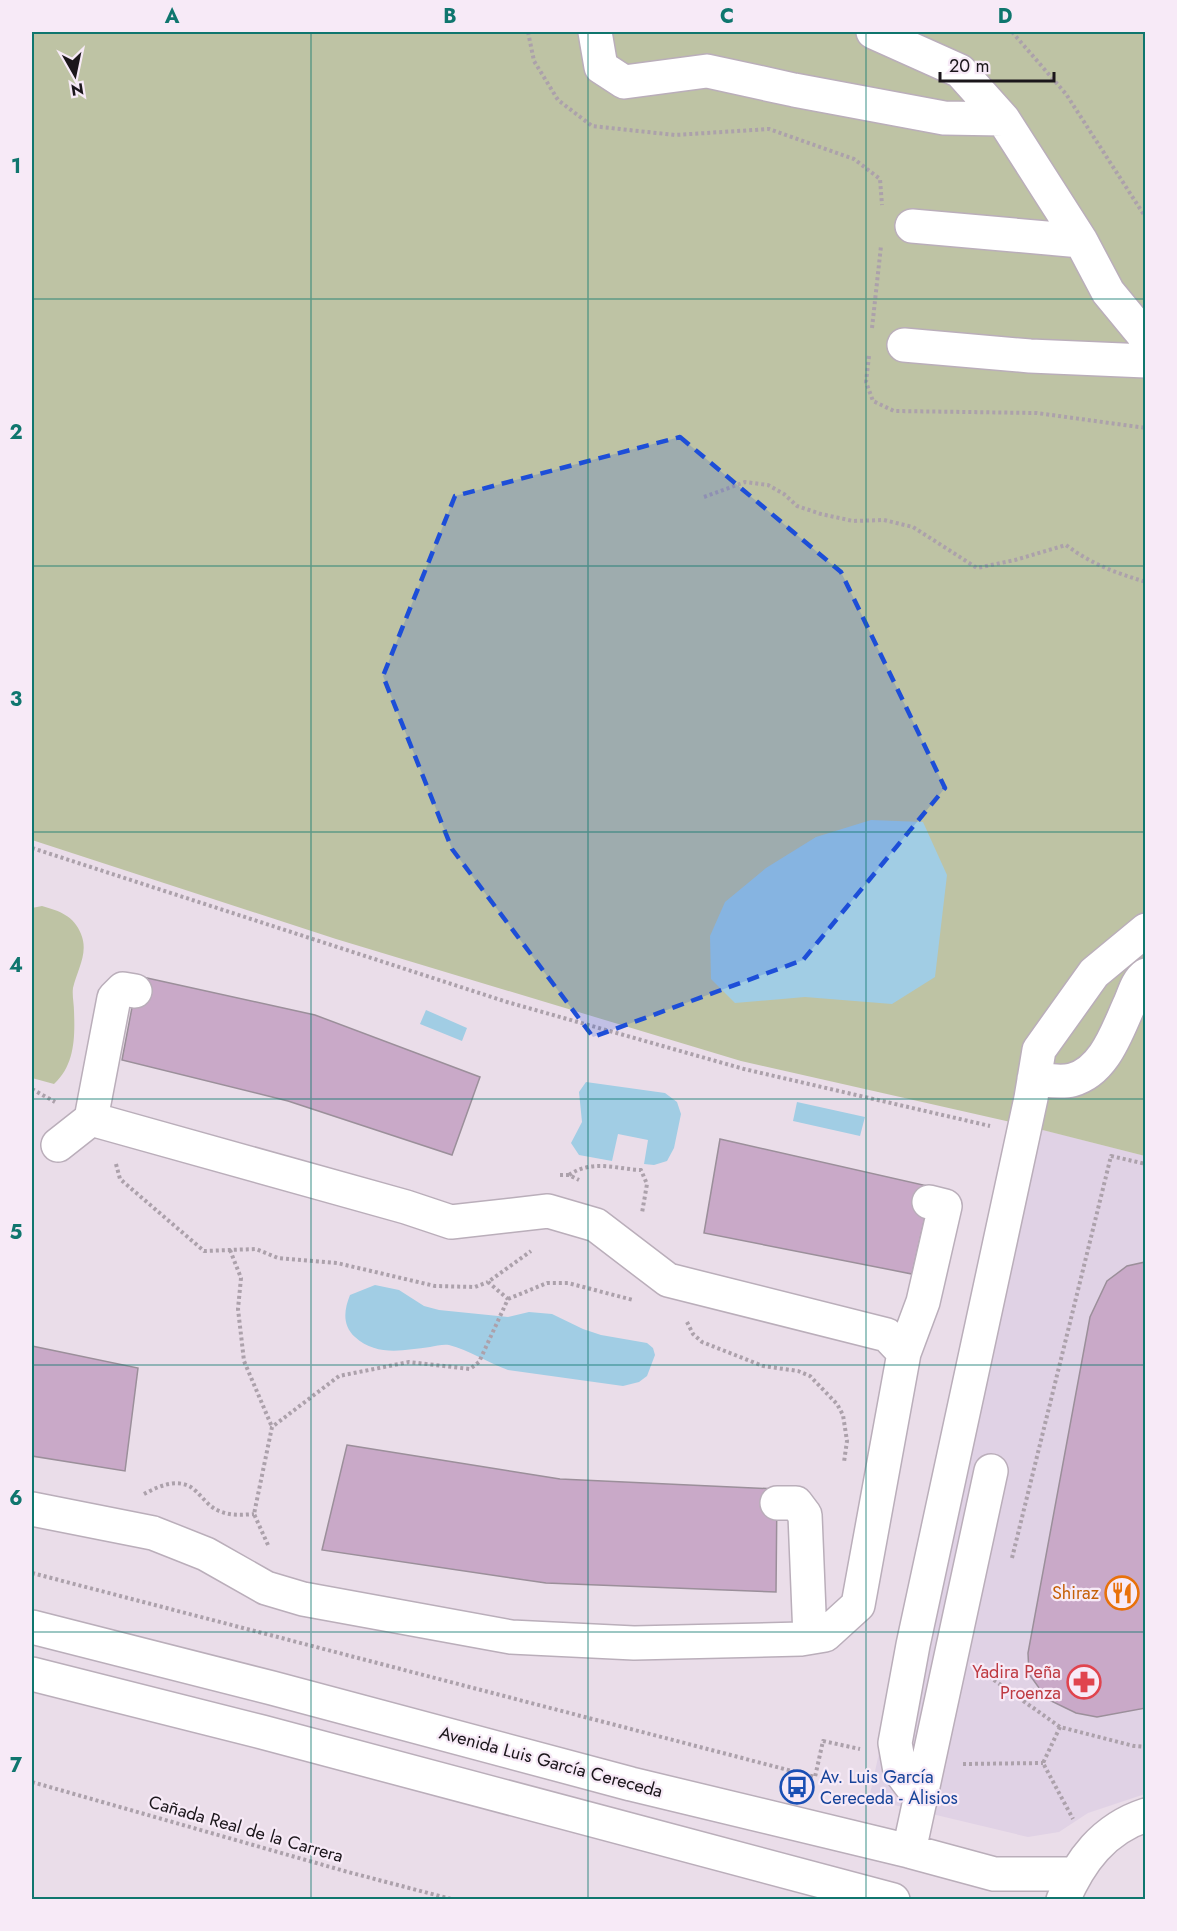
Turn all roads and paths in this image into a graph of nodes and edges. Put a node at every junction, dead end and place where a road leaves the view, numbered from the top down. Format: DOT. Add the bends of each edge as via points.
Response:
graph roads {
  1 [pos="528,32"];
  2 [pos="595,32"];
  3 [pos="873,32"];
  4 [pos="1012,32"];
  5 [pos="1003,119"];
  6 [pos="1146,218"];
  7 [pos="892,226"];
  8 [pos="1081,241"];
  9 [pos="871,338"];
  10 [pos="1146,338"];
  11 [pos="904,345"];
  12 [pos="870,349"];
  13 [pos="1146,361"];
  14 [pos="1146,428"];
  15 [pos="704,497"];
  16 [pos="1146,582"];
  17 [pos="32,848"];
  18 [pos="1146,930"];
  19 [pos="1146,975"];
  20 [pos="135,991"];
  21 [pos="1034,1079"];
  22 [pos="105,1123"];
  23 [pos="997,1128"];
  24 [pos="58,1145"];
  25 [pos="1146,1164"];
  26 [pos="569,1175"];
  27 [pos="929,1202"];
  28 [pos="642,1213"];
  29 [pos="561,1215"];
  30 [pos="230,1250"];
  31 [pos="488,1282"];
  32 [pos="691,1286"];
  33 [pos="508,1299"];
  34 [pos="641,1303"];
  35 [pos="677,1318"];
  36 [pos="686,1321"];
  37 [pos="904,1353"];
  38 [pos="272,1427"];
  39 [pos="992,1471"];
  40 [pos="843,1473"];
  41 [pos="777,1503"];
  42 [pos="32,1509"];
  43 [pos="272,1555"];
  44 [pos="1010,1569"];
  45 [pos="32,1573"];
  46 [pos="32,1627"];
  47 [pos="810,1637"];
  48 [pos="984,1672"];
  49 [pos="32,1674"];
  50 [pos="1060,1727"];
  51 [pos="1146,1747"];
  52 [pos="868,1751"];
  53 [pos="1043,1763"];
  54 [pos="928,1764"];
  55 [pos="32,1782"];
  56 [pos="921,1799"];
  57 [pos="1146,1815"];
  58 [pos="909,1851"];
  59 [pos="1076,1875"];
  60 [pos="455,1899"];
  61 [pos="893,1899"];
  1 -- 7 [label="path" via="534,61 558,100 592,126 675,135 769,129 854,159 880,179"];
  2 -- 5 [label="street" via="601,67 624,82 707,71 944,118"];
  3 -- 5 [label="street" via="960,71"];
  4 -- 6 [label="path" via="1066,94"];
  5 -- 8 [label="street"];
  7 -- 8 [label="street"];
  7 -- 9 [label="path"];
  8 -- 10 [label="street" via="1108,292"];
  11 -- 13 [label="street"];
  12 -- 14 [label="path" via="866,382 873,401 894,411 1037,413"];
  15 -- 16 [label="path" via="745,482 768,485 797,507 853,521 884,520 913,527 977,568 1066,546 1106,569"];
  17 -- 23 [label="path" via="507,1002 744,1069"];
  18 -- 21 [label="street" via="1094,973 1039,1050"];
  19 -- 21 [label="street" via="1110,1047 1089,1072 1071,1080"];
  20 -- 22 [label="street" via="123,989 114,998"];
  21 -- 56 [label="street" via="895,1743 900,1771"];
  22 -- 24 [label="street"];
  22 -- 29 [label="street" via="451,1222 548,1211"];
  22 -- 30 [label="path" via="120,1179 204,1251"];
  25 -- 44 [label="path" via="1112,1156"];
  26 -- 28 [label="path" via="580,1167 641,1170 647,1184"];
  27 -- 37 [label="street" via="945,1206 923,1302"];
  29 -- 31 [label="path" via="546,1240"];
  29 -- 32 [label="street" via="596,1224 668,1280"];
  30 -- 31 [label="path" via="256,1249 278,1258 337,1263 435,1286 475,1287"];
  30 -- 38 [label="path" via="241,1278 238,1309 244,1361"];
  31 -- 33 [label="path"];
  32 -- 36 [label="path"];
  32 -- 37 [label="street" via="887,1335"];
  33 -- 34 [label="path" via="547,1283 568,1284"];
  33 -- 38 [label="path" via="479,1362 470,1369 409,1362 339,1376"];
  35 -- 36 [label="path"];
  36 -- 40 [label="path" via="702,1342 763,1366 810,1376 843,1415 847,1441"];
  37 -- 47 [label="street" via="858,1605 825,1635"];
  38 -- 43 [label="path" via="254,1514"];
  39 -- 54 [label="street"];
  41 -- 47 [label="street" via="796,1503 805,1515"];
  42 -- 47 [label="street" via="153,1533 206,1554 266,1588 303,1599 511,1637 634,1642"];
  45 -- 52 [label="path" via="815,1777 823,1741"];
  46 -- 58 [label="street, Avenida Luis García Cereceda" via="631,1784"];
  48 -- 50 [label="path"];
  49 -- 61 [label="street"];
  50 -- 51 [label="path"];
  50 -- 53 [label="path"];
  53 -- 54 [label="path"];
  53 -- 59 [label="path"];
  54 -- 56 [label="street"];
  55 -- 60 [label="path, Cañada Real de la Carrera"];
  56 -- 58 [label="street"];
  57 -- 59 [label="street" via="1112,1832"];
  58 -- 59 [label="street, Avenida Luis García Cereceda" via="994,1874"];
}
